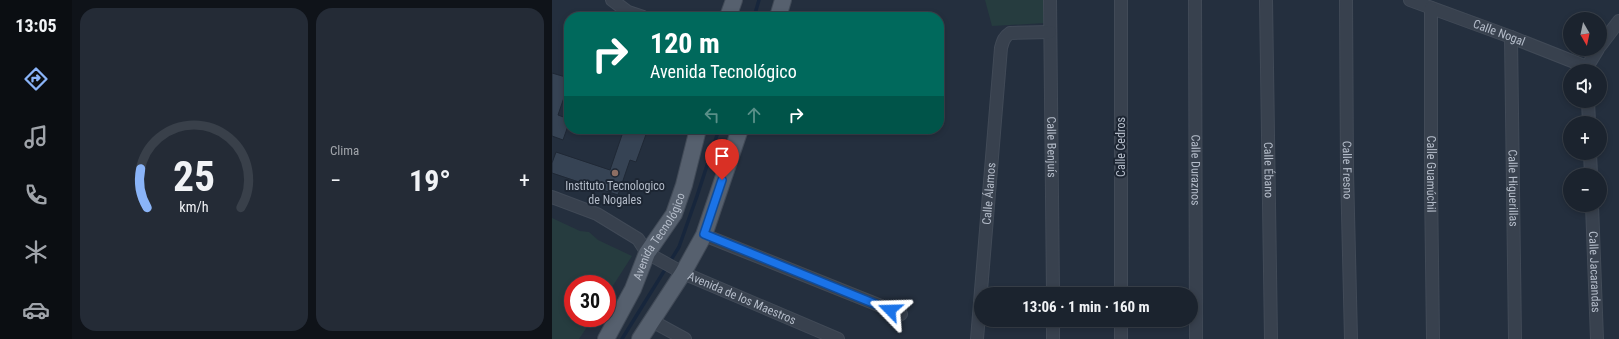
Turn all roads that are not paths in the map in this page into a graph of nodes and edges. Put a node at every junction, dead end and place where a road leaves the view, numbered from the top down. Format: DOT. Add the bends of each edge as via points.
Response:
graph roads {
  1 [pos="612,0"];
  2 [pos="734,0"];
  3 [pos="784,0"];
  4 [pos="1050,0"];
  5 [pos="1121,0"];
  6 [pos="1195,0"];
  7 [pos="1266,0"];
  8 [pos="1346,0"];
  9 [pos="1410,0"];
  10 [pos="1431,8"];
  11 [pos="628,12"];
  12 [pos="730,12"];
  13 [pos="780,12"];
  14 [pos="1619,21"];
  15 [pos="1050,32"];
  16 [pos="1511,37"];
  17 [pos="1607,37"];
  18 [pos="1575,64"];
  19 [pos="697,134"];
  20 [pos="738,134"];
  21 [pos="552,197"];
  22 [pos="1592,212"];
  23 [pos="704,234"];
  24 [pos="651,255"];
  25 [pos="681,272"];
  26 [pos="1053,287"];
  27 [pos="1121,287"];
  28 [pos="901,314"];
  29 [pos="652,321"];
  30 [pos="1053,327"];
  31 [pos="1121,327"];
  32 [pos="606,339"];
  33 [pos="640,339"];
  34 [pos="685,339"];
  35 [pos="838,339"];
  36 [pos="977,339"];
  37 [pos="1053,339"];
  38 [pos="1121,339"];
  39 [pos="1196,339"];
  40 [pos="1271,339"];
  41 [pos="1351,339"];
  42 [pos="1433,339"];
  43 [pos="1515,339"];
  44 [pos="1597,339"];
  1 -- 11 [label="street"];
  2 -- 12 [label="main road"];
  3 -- 13 [label="main road"];
  4 -- 15 [label="street, Calle Benjuís"];
  5 -- 27 [label="street, Calle Cedros"];
  6 -- 39 [label="street, Calle Duraznos"];
  7 -- 40 [label="street, Calle Ébano"];
  8 -- 41 [label="street, Calle Fresno"];
  9 -- 10 [label="street, Calle Nogal"];
  10 -- 16 [label="street, Calle Nogal"];
  10 -- 42 [label="street, Calle Guamúchil"];
  14 -- 17 [label="street"];
  15 -- 26 [label="street, Calle Benjuís"];
  15 -- 36 [label="street, Calle Álamos" via="1010,33 1006,35 1001,48"];
  16 -- 18 [label="street, Calle Nogal"];
  16 -- 43 [label="street, Calle Higuerillas"];
  19 -- 24 [label="main road, Avenida Tecnológico" via="674,214"];
  20 -- 23 [label="main road"];
  21 -- 24 [label="street" via="597,214 638,239"];
  22 -- 44 [label="street, Calle Jacarandas"];
  23 -- 25 [label="main road"];
  23 -- 28 [label="street"];
  24 -- 25 [label="street, Avenida de los Maestros"];
  24 -- 32 [label="main road, Avenida Tecnológico"];
  25 -- 29 [label="main road"];
  25 -- 35 [label="street, Avenida de los Maestros"];
  29 -- 33 [label="main road"];
  29 -- 34 [label="street"];
  30 -- 37 [label="street"];
  31 -- 38 [label="street"];
}
